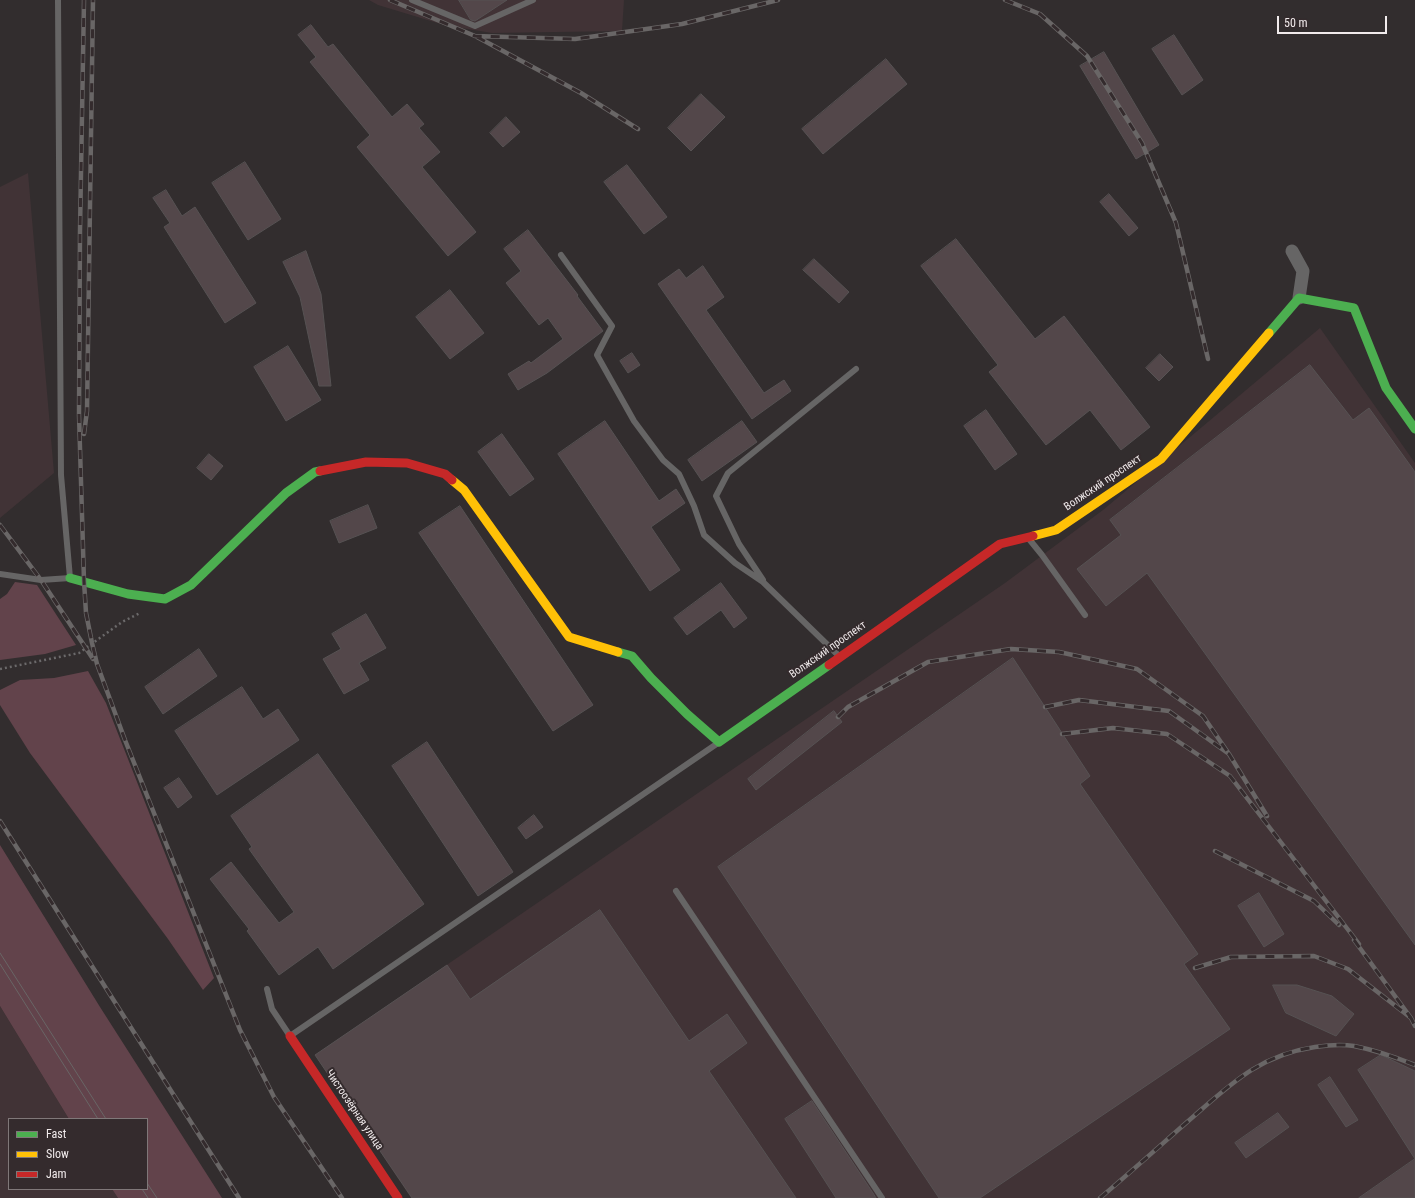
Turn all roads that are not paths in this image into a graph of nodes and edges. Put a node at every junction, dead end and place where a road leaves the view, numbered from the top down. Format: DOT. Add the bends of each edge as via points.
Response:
graph roads {
  1 [pos="58,0"];
  2 [pos="412,0"];
  3 [pos="533,0"];
  4 [pos="1292,251"];
  5 [pos="561,255"];
  6 [pos="1299,298"];
  7 [pos="856,368"];
  8 [pos="1415,429"];
  9 [pos="1027,537"];
  10 [pos="0,574"];
  11 [pos="70,578"];
  12 [pos="763,582"];
  13 [pos="1085,615"];
  14 [pos="840,657"];
  15 [pos="719,742"];
  16 [pos="676,891"];
  17 [pos="267,989"];
  18 [pos="290,1036"];
  19 [pos="398,1198"];
  20 [pos="882,1198"];
  1 -- 11 [label="lane" via="61,475"];
  2 -- 3 [label="lane" via="475,26"];
  4 -- 6 [label="street" via="1303,271"];
  5 -- 12 [label="lane" via="612,326 597,355 634,421 663,460 679,474 704,535 735,563"];
  6 -- 8 [label="street" via="1354,308 1386,388"];
  6 -- 9 [label="street, Волжский проспект" via="1161,459 1056,530"];
  7 -- 12 [label="lane" via="728,473 716,496"];
  9 -- 13 [label="lane"];
  9 -- 14 [label="street, Волжский проспект" via="1000,544"];
  10 -- 11 [label="lane" via="42,580"];
  11 -- 15 [label="street" via="128,594 165,599 191,585 286,493 315,472 366,462 407,462 445,474 464,490 570,637 632,656 687,714"];
  12 -- 14 [label="lane"];
  14 -- 15 [label="street, Волжский проспект"];
  15 -- 18 [label="lane"];
  16 -- 20 [label="lane"];
  17 -- 18 [label="lane" via="272,1009"];
  18 -- 19 [label="street, Чистоозёрная улица"];
}
